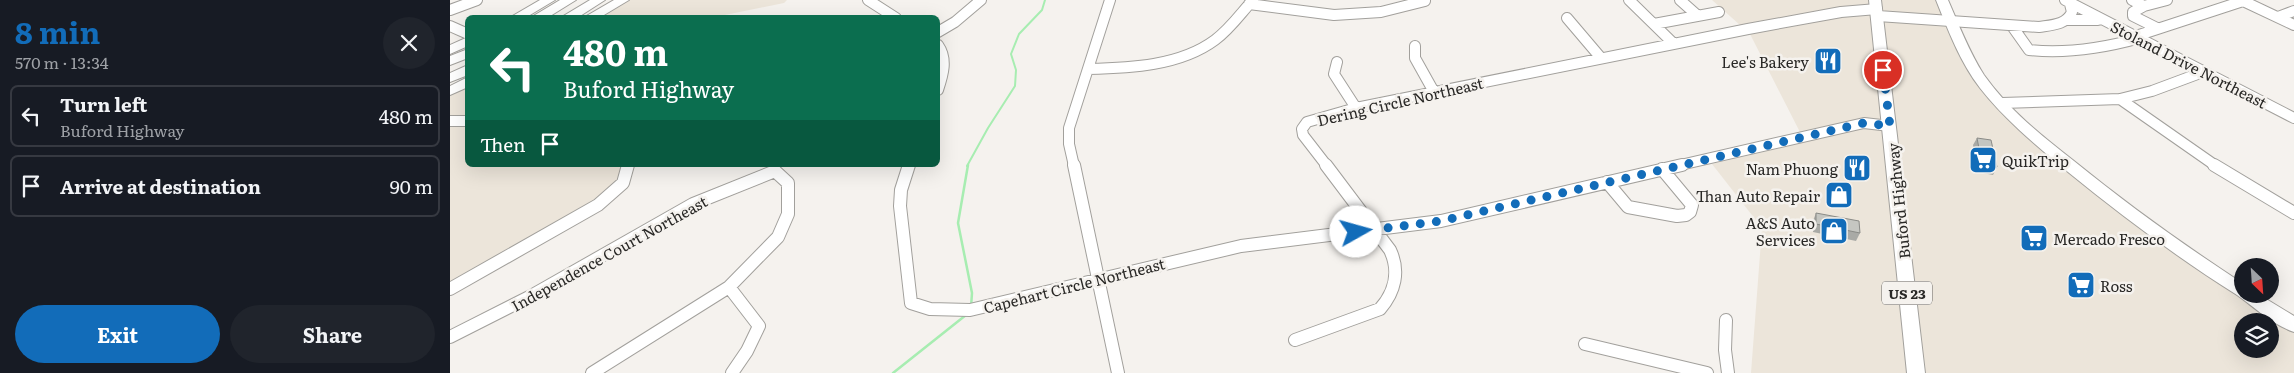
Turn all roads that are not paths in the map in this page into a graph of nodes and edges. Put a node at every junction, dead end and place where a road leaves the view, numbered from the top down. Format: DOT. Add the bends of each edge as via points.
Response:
graph roads {
  1 [pos="477,0"];
  2 [pos="549,0"];
  3 [pos="570,0"];
  4 [pos="599,0"];
  5 [pos="623,0"];
  6 [pos="868,0"];
  7 [pos="981,0"];
  8 [pos="1110,0"];
  9 [pos="1630,0"];
  10 [pos="1680,0"];
  11 [pos="1942,0"];
  12 [pos="2132,0"];
  13 [pos="2167,0"];
  14 [pos="2242,0"];
  15 [pos="1251,2"];
  16 [pos="1425,2"];
  17 [pos="2068,2"];
  18 [pos="2144,6"];
  19 [pos="1877,9"];
  20 [pos="450,10"];
  21 [pos="1719,12"];
  22 [pos="2294,12"];
  23 [pos="521,15"];
  24 [pos="542,15"];
  25 [pos="572,15"];
  26 [pos="595,15"];
  27 [pos="891,15"];
  28 [pos="1698,16"];
  29 [pos="2278,17"];
  30 [pos="1567,18"];
  31 [pos="2066,20"];
  32 [pos="1951,22"];
  33 [pos="1654,24"];
  34 [pos="2112,24"];
  35 [pos="2294,25"];
  36 [pos="450,26"];
  37 [pos="2012,26"];
  38 [pos="2157,28"];
  39 [pos="940,31"];
  40 [pos="465,33"];
  41 [pos="2138,37"];
  42 [pos="465,42"];
  43 [pos="1674,44"];
  44 [pos="1415,46"];
  45 [pos="940,48"];
  46 [pos="450,50"];
  47 [pos="465,54"];
  48 [pos="1601,58"];
  49 [pos="450,62"];
  50 [pos="1337,62"];
  51 [pos="1088,69"];
  52 [pos="465,70"];
  53 [pos="2203,72"];
  54 [pos="450,78"];
  55 [pos="465,83"];
  56 [pos="940,85"];
  57 [pos="450,91"];
  58 [pos="1434,92"];
  59 [pos="2120,99"];
  60 [pos="2002,103"];
  61 [pos="1356,108"];
  62 [pos="2294,118"];
  63 [pos="450,121"];
  64 [pos="465,121"];
  65 [pos="1890,126"];
  66 [pos="907,167"];
  67 [pos="627,168"];
  68 [pos="1662,169"];
  69 [pos="1607,182"];
  70 [pos="2294,213"];
  71 [pos="1375,229"];
  72 [pos="1097,279"];
  73 [pos="729,286"];
  74 [pos="2234,286"];
  75 [pos="450,289"];
  76 [pos="2260,303"];
  77 [pos="1726,320"];
  78 [pos="2294,325"];
  79 [pos="450,337"];
  80 [pos="1295,340"];
  81 [pos="1585,344"];
  82 [pos="592,373"];
  83 [pos="732,373"];
  84 [pos="1118,373"];
  85 [pos="1707,373"];
  86 [pos="1728,373"];
  87 [pos="1916,373"];
  1 -- 20 [label="street"];
  2 -- 23 [label="main road"];
  3 -- 24 [label="highway"];
  4 -- 25 [label="highway"];
  5 -- 26 [label="main road"];
  6 -- 27 [label="street"];
  7 -- 39 [label="street"];
  8 -- 51 [label="street"];
  9 -- 33 [label="street"];
  10 -- 28 [label="street"];
  11 -- 32 [label="main road"];
  12 -- 18 [label="street"];
  13 -- 18 [label="street"];
  14 -- 29 [label="street"];
  14 -- 38 [label="street"];
  15 -- 16 [label="street" via="1334,15 1360,14"];
  15 -- 51 [label="street" via="1219,36 1195,50 1150,63"];
  17 -- 31 [label="street" via="2072,12"];
  17 -- 34 [label="street, Stoland Drive Northeast"];
  18 -- 38 [label="street" via="2133,12 2133,16"];
  19 -- 32 [label="street, Dering Circle Northeast"];
  19 -- 43 [label="street, Dering Circle Northeast" via="1841,12"];
  19 -- 65 [label="main road, Buford Highway / US 23"];
  21 -- 28 [label="street"];
  22 -- 29 [label="street"];
  28 -- 33 [label="street"];
  29 -- 35 [label="street"];
  30 -- 48 [label="street"];
  31 -- 34 [label="street, Dering Circle Northeast" via="2086,19"];
  31 -- 37 [label="street, Dering Circle Northeast" via="2056,26"];
  32 -- 37 [label="street, Dering Circle Northeast"];
  32 -- 60 [label="main road" via="1978,75"];
  33 -- 43 [label="street"];
  34 -- 41 [label="street, Stoland Drive Northeast"];
  36 -- 40 [label="street"];
  37 -- 41 [label="street" via="2029,53 2118,45"];
  38 -- 41 [label="street"];
  41 -- 53 [label="street, Stoland Drive Northeast"];
  42 -- 46 [label="main road"];
  43 -- 48 [label="street, Dering Circle Northeast"];
  44 -- 58 [label="street" via="1415,58"];
  45 -- 56 [label="street" via="945,71"];
  47 -- 49 [label="highway"];
  48 -- 58 [label="street, Dering Circle Northeast"];
  50 -- 61 [label="street" via="1334,74"];
  51 -- 72 [label="street" via="1069,128 1069,144"];
  52 -- 54 [label="highway"];
  53 -- 59 [label="street"];
  53 -- 62 [label="street, Stoland Drive Northeast"];
  55 -- 57 [label="main road"];
  58 -- 61 [label="street, Dering Circle Northeast"];
  59 -- 60 [label="street"];
  59 -- 70 [label="street" via="2212,166"];
  60 -- 74 [label="main road" via="2029,131 2123,208"];
  61 -- 71 [label="street, Dering Circle Northeast" via="1307,122 1302,131"];
  63 -- 64 [label="street"];
  65 -- 68 [label="street" via="1864,123"];
  65 -- 87 [label="main road, Buford Highway / US 23"];
  66 -- 72 [label="street, Capehart Circle Northeast" via="900,206 911,303 930,309 970,310"];
  67 -- 75 [label="street" via="623,183 604,200"];
  68 -- 69 [label="street"];
  68 -- 69 [label="street" via="1692,205 1686,215 1668,216 1628,207"];
  69 -- 71 [label="street" via="1441,221"];
  71 -- 72 [label="street, Capehart Circle Northeast" via="1241,246"];
  71 -- 80 [label="street" via="1395,264 1392,293 1387,302 1369,315"];
  72 -- 84 [label="street"];
  73 -- 79 [label="street, Independence Court Northeast" via="778,237 788,214 788,183 775,171 693,204 531,296"];
  73 -- 82 [label="street"];
  73 -- 83 [label="street" via="759,326"];
  76 -- 78 [label="main road"];
  77 -- 86 [label="street"];
  81 -- 85 [label="street"];
}
